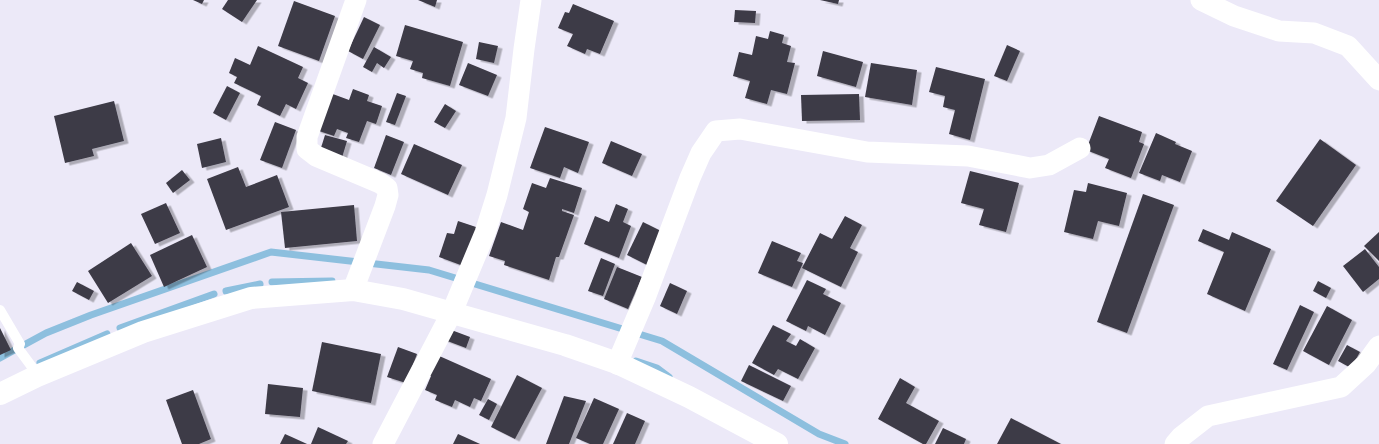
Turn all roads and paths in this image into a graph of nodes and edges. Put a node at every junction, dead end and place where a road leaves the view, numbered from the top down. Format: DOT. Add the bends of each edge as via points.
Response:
graph roads {
  1 [pos="356,0"];
  2 [pos="531,0"];
  3 [pos="1201,0"];
  4 [pos="1379,80"];
  5 [pos="1080,148"];
  6 [pos="353,290"];
  7 [pos="0,310"];
  8 [pos="452,312"];
  9 [pos="1379,346"];
  10 [pos="617,364"];
  11 [pos="37,376"];
  12 [pos="0,394"];
  13 [pos="383,444"];
  14 [pos="777,444"];
  15 [pos="1175,444"];
  1 -- 6 [label="street" via="307,137 307,149 316,156 387,188 385,206"];
  2 -- 8 [label="street" via="516,118 497,195 485,233"];
  3 -- 4 [label="street" via="1234,16 1279,31 1314,34 1348,46"];
  5 -- 10 [label="street" via="1049,165 1030,168 968,156 867,152 740,129 716,132 701,153 690,178"];
  6 -- 8 [label="main road" via="403,299"];
  6 -- 11 [label="main road" via="251,298 143,332"];
  7 -- 11 [label="lane" via="20,344 18,348"];
  8 -- 10 [label="main road" via="565,344"];
  8 -- 13 [label="street"];
  9 -- 15 [label="street" via="1366,364 1341,387 1208,416"];
  10 -- 14 [label="main road" via="689,397"];
  11 -- 12 [label="main road"];
}
